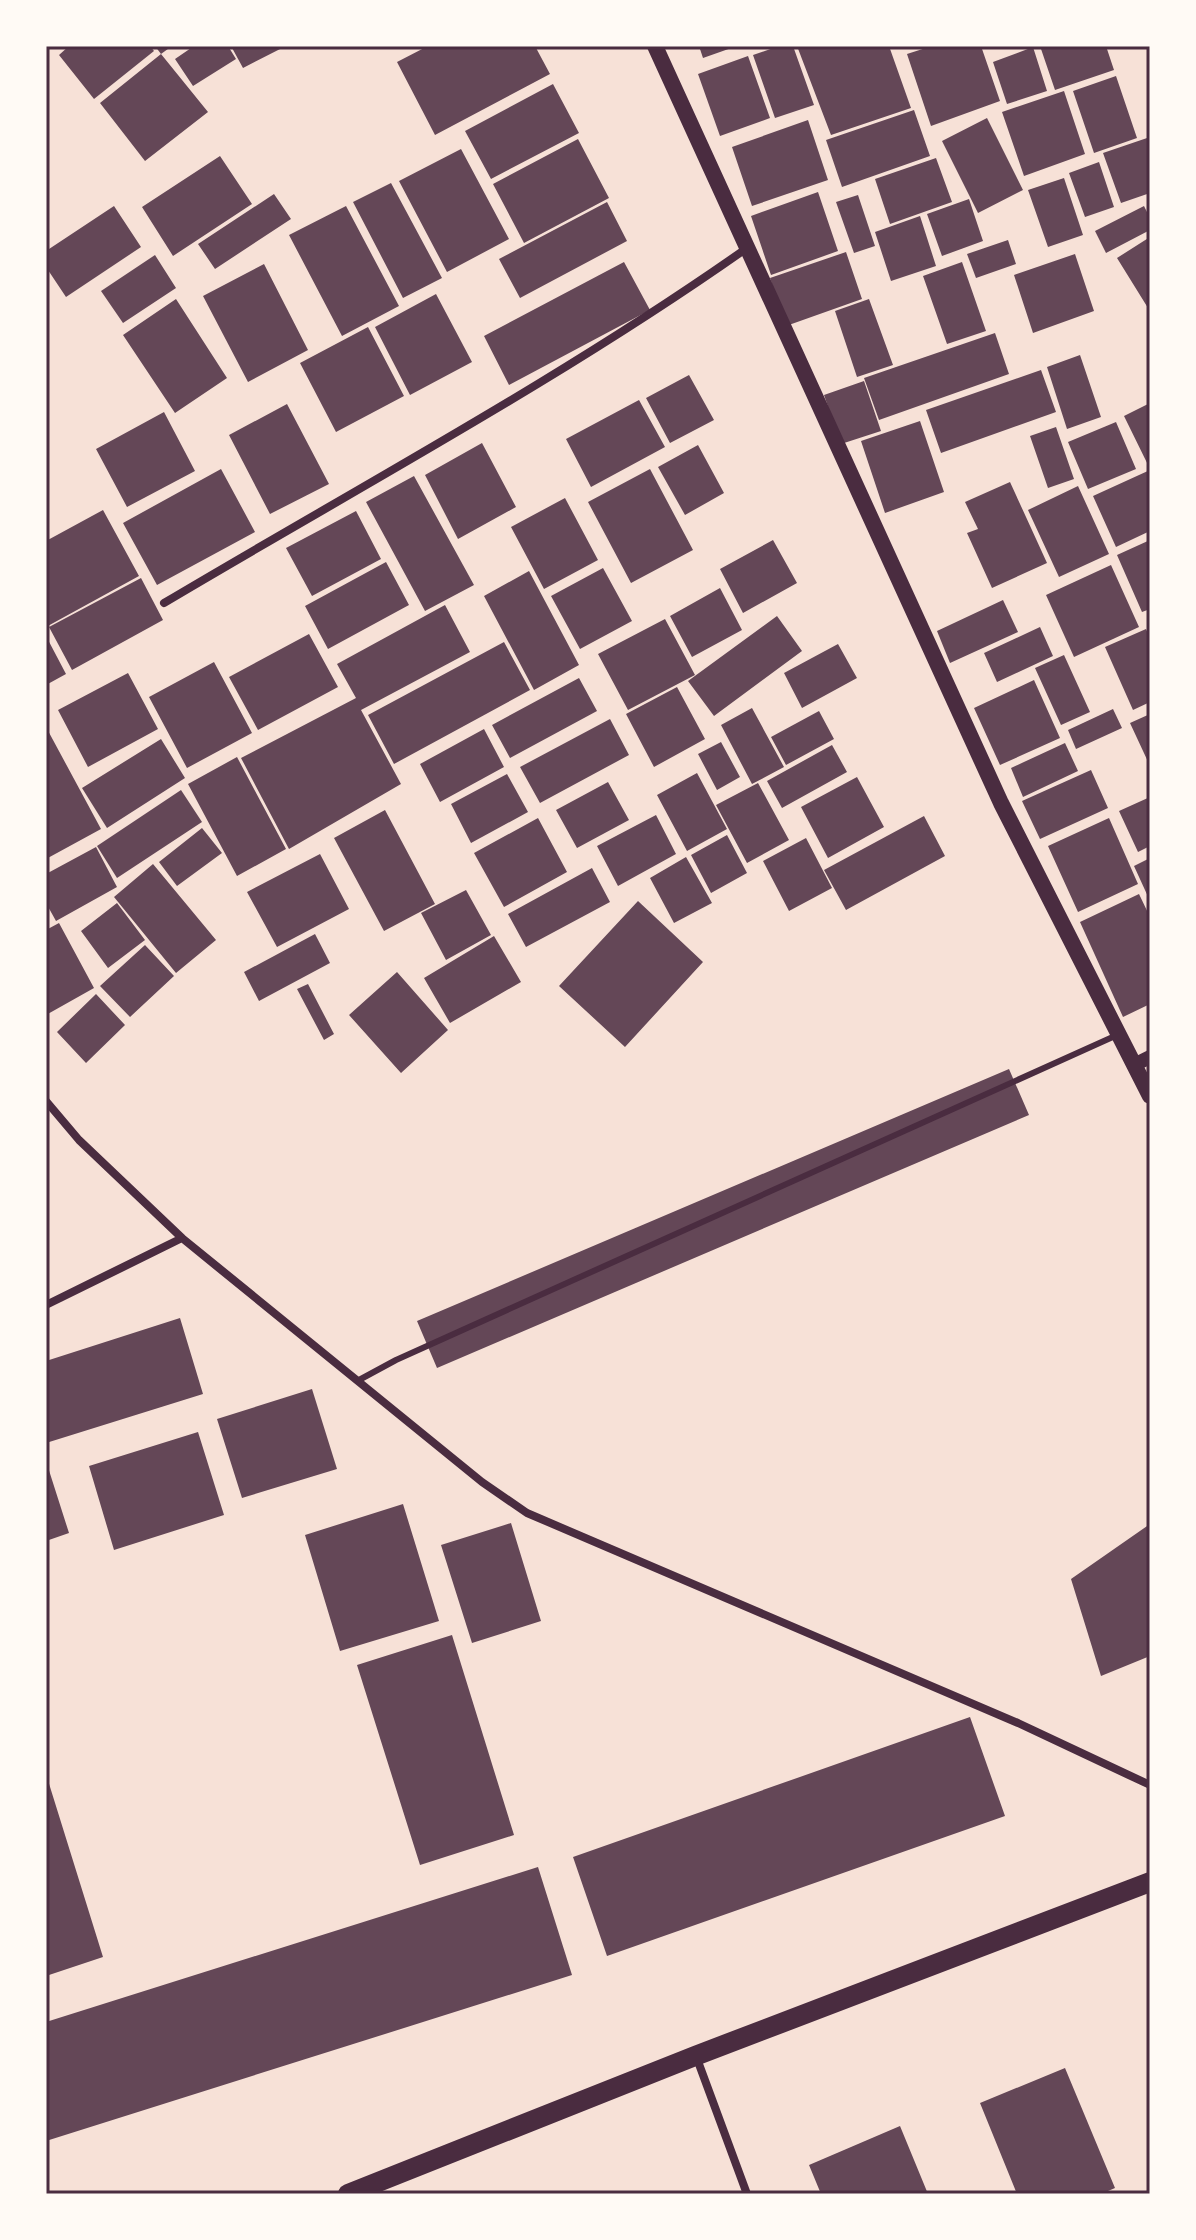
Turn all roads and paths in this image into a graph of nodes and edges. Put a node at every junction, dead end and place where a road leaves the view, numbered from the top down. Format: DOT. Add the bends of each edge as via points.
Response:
graph roads {
  1 [pos="655,46"];
  2 [pos="747,248"];
  3 [pos="164,603"];
  4 [pos="1119,1034"];
  5 [pos="1150,1057"];
  6 [pos="1134,1065"];
  7 [pos="1150,1096"];
  8 [pos="46,1101"];
  9 [pos="182,1238"];
  10 [pos="46,1305"];
  11 [pos="361,1379"];
  12 [pos="1150,1785"];
  13 [pos="1150,1882"];
  14 [pos="695,2056"];
  15 [pos="348,2194"];
  16 [pos="747,2194"];
  1 -- 2 [label="main road"];
  2 -- 3 [label="street" via="556,373"];
  2 -- 4 [label="main road" via="1001,803"];
  4 -- 6 [label="main road"];
  4 -- 11 [label="lane"];
  5 -- 6 [label="street"];
  6 -- 7 [label="main road"];
  8 -- 9 [label="street" via="79,1140"];
  9 -- 10 [label="street"];
  9 -- 11 [label="street"];
  11 -- 12 [label="street" via="482,1482 527,1513 1018,1723"];
  13 -- 14 [label="main road"];
  14 -- 15 [label="main road"];
  14 -- 16 [label="street"];
}
